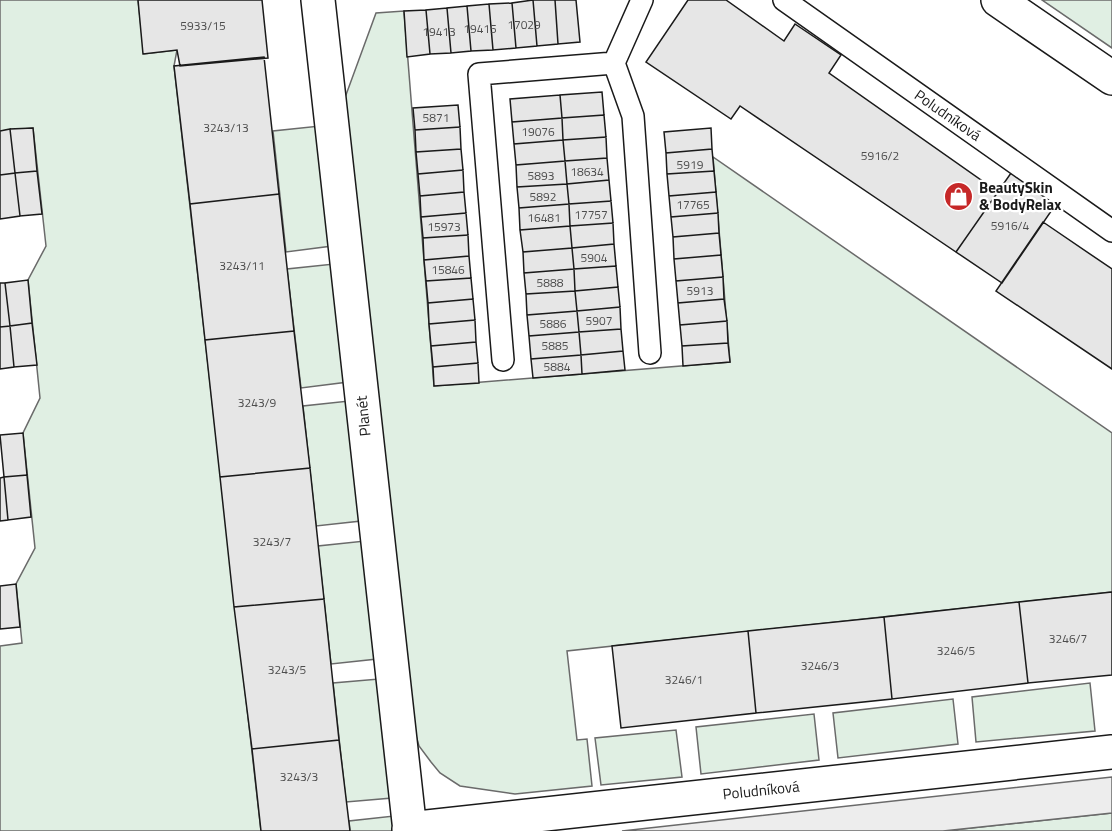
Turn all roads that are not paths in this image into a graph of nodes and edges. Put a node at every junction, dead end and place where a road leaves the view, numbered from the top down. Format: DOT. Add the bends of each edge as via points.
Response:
graph roads {
  1 [pos="318,0"];
  2 [pos="642,0"];
  3 [pos="784,0"];
  4 [pos="999,0"];
  5 [pos="614,63"];
  6 [pos="1112,78"];
  7 [pos="1112,231"];
  8 [pos="650,353"];
  9 [pos="503,360"];
  10 [pos="1112,752"];
  11 [pos="410,830"];
  1 -- 11 [label="street, Planét"];
  2 -- 5 [label="lane"];
  3 -- 7 [label="lane, Poludníková"];
  4 -- 6 [label="street"];
  5 -- 8 [label="lane" via="633,116"];
  5 -- 9 [label="lane" via="479,74"];
  10 -- 11 [label="street, Poludníková"];
}
